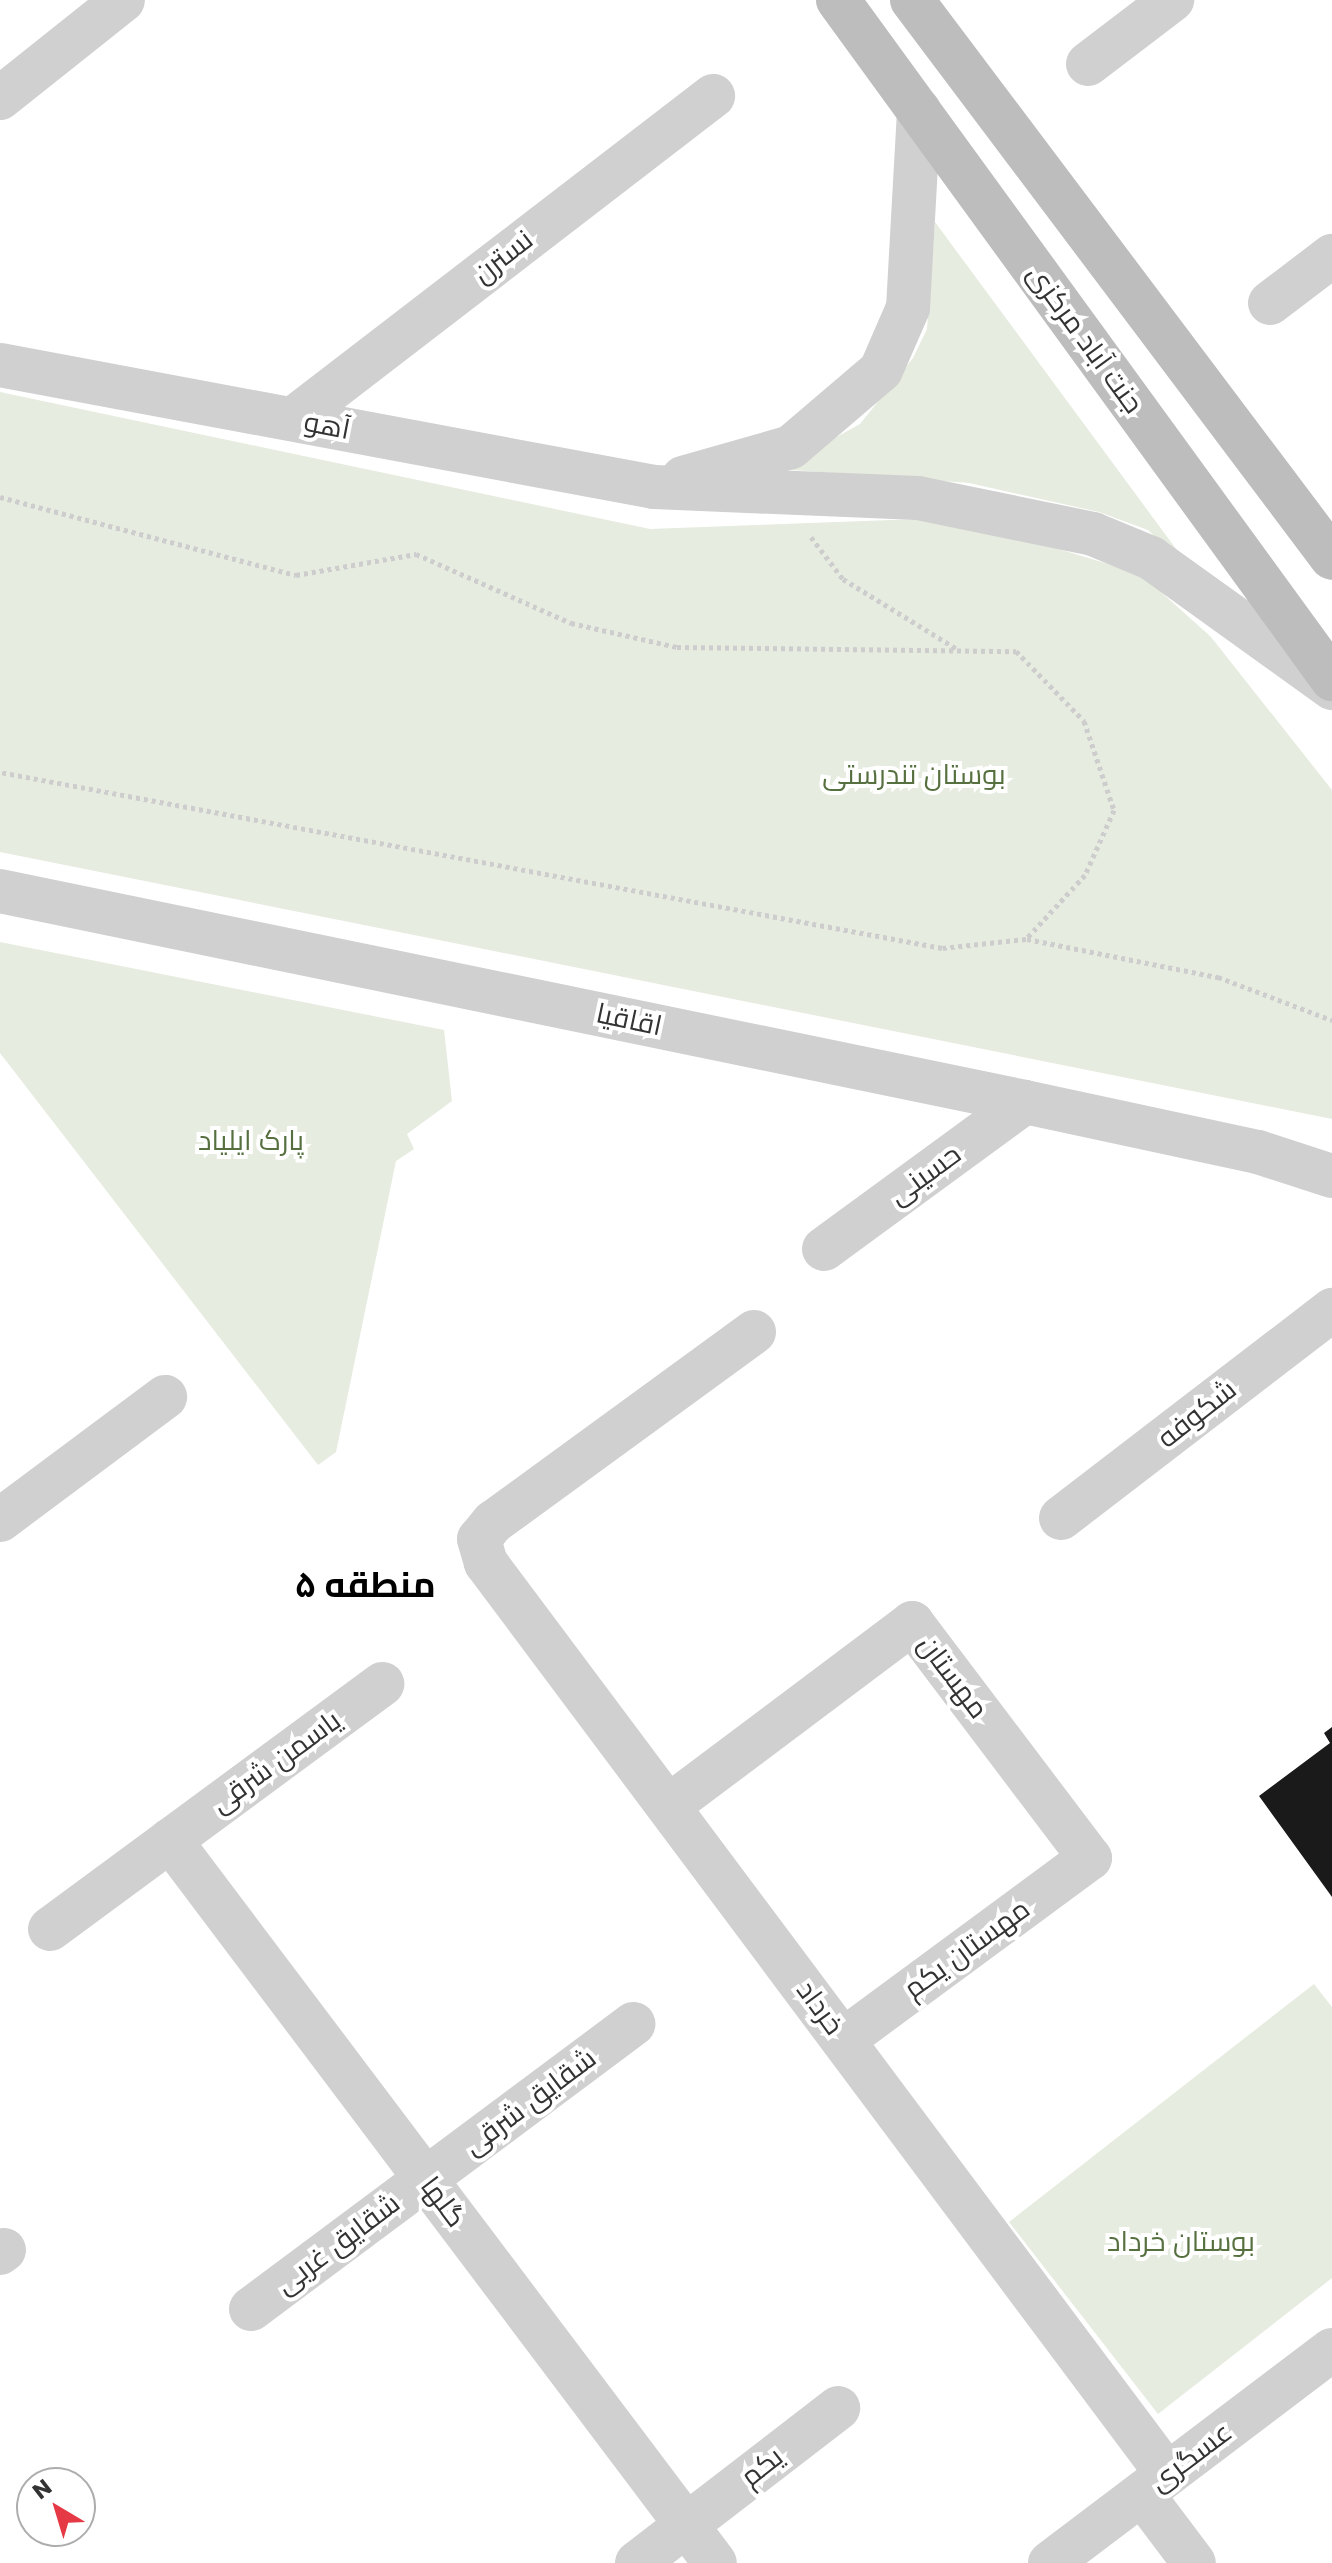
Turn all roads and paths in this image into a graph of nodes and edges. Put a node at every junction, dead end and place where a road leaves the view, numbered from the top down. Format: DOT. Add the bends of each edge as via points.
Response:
graph roads {
  1 [pos="123,0"];
  2 [pos="838,0"];
  3 [pos="912,0"];
  4 [pos="1172,0"];
  5 [pos="1088,64"];
  6 [pos="713,96"];
  7 [pos="0,98"];
  8 [pos="919,110"];
  9 [pos="1332,256"];
  10 [pos="1270,303"];
  11 [pos="0,365"];
  12 [pos="293,419"];
  13 [pos="654,487"];
  14 [pos="779,494"];
  15 [pos="0,497"];
  16 [pos="1313,509"];
  17 [pos="1332,558"];
  18 [pos="958,649"];
  19 [pos="1332,679"];
  20 [pos="1332,688"];
  21 [pos="0,772"];
  22 [pos="0,891"];
  23 [pos="1026,939"];
  24 [pos="1332,1020"];
  25 [pos="1025,1102"];
  26 [pos="1332,1145"];
  27 [pos="1258,1152"];
  28 [pos="1332,1176"];
  29 [pos="824,1249"];
  30 [pos="1332,1310"];
  31 [pos="754,1332"];
  32 [pos="165,1397"];
  33 [pos="1061,1518"];
  34 [pos="0,1520"];
  35 [pos="382,1684"];
  36 [pos="670,1805"];
  37 [pos="170,1840"];
  38 [pos="1090,1858"];
  39 [pos="50,1929"];
  40 [pos="634,2024"];
  41 [pos="843,2040"];
  42 [pos="426,2179"];
  43 [pos="251,2309"];
  44 [pos="1332,2350"];
  45 [pos="838,2408"];
  46 [pos="1155,2484"];
  47 [pos="686,2525"];
  48 [pos="637,2563"];
  49 [pos="715,2563"];
  50 [pos="1050,2563"];
  51 [pos="1194,2563"];
  1 -- 7 [label="street"];
  2 -- 8 [label="main road, جنت آباد مرکزی"];
  3 -- 16 [label="main road"];
  4 -- 5 [label="street"];
  6 -- 12 [label="street, نسترن"];
  8 -- 13 [label="street" via="908,308 881,370 791,447"];
  8 -- 19 [label="main road, جنت آباد مرکزی"];
  9 -- 10 [label="street"];
  11 -- 12 [label="street, آهو"];
  12 -- 13 [label="street, آهو"];
  13 -- 14 [label="street, آهو"];
  14 -- 18 [label="path" via="843,579"];
  14 -- 20 [label="street, آهو" via="918,498 1093,534 1151,558"];
  15 -- 18 [label="path" via="296,575 416,554 571,623 677,647"];
  16 -- 17 [label="main road"];
  18 -- 23 [label="path" via="1016,651 1084,721 1114,810 1085,875"];
  21 -- 23 [label="path" via="942,948"];
  22 -- 25 [label="street, اقاقیا"];
  23 -- 24 [label="path" via="1218,977"];
  25 -- 27 [label="street, اقاقیا"];
  25 -- 29 [label="street, حسینی"];
  26 -- 27 [label="street"];
  27 -- 28 [label="street"];
  30 -- 33 [label="street, شکوفه"];
  31 -- 36 [label="street, خرداد" via="479,1539 486,1563"];
  32 -- 34 [label="street"];
  35 -- 37 [label="street, یاسمن شرقی"];
  36 -- 38 [label="street, مهستان" via="912,1623"];
  36 -- 41 [label="street, خرداد"];
  37 -- 39 [label="street, یاسمن شرقی"];
  37 -- 42 [label="street, گلها"];
  38 -- 41 [label="street, مهستان یکم"];
  40 -- 42 [label="street, شقایق شرقی"];
  41 -- 46 [label="street, خرداد"];
  42 -- 43 [label="street, شقایق غربی"];
  42 -- 47 [label="street, گلها"];
  44 -- 46 [label="street, عسگری"];
  45 -- 47 [label="street, یکم"];
  46 -- 50 [label="street, عسگری"];
  46 -- 51 [label="street, خرداد"];
  47 -- 48 [label="street, یکم"];
  47 -- 49 [label="street, گلها"];
}
